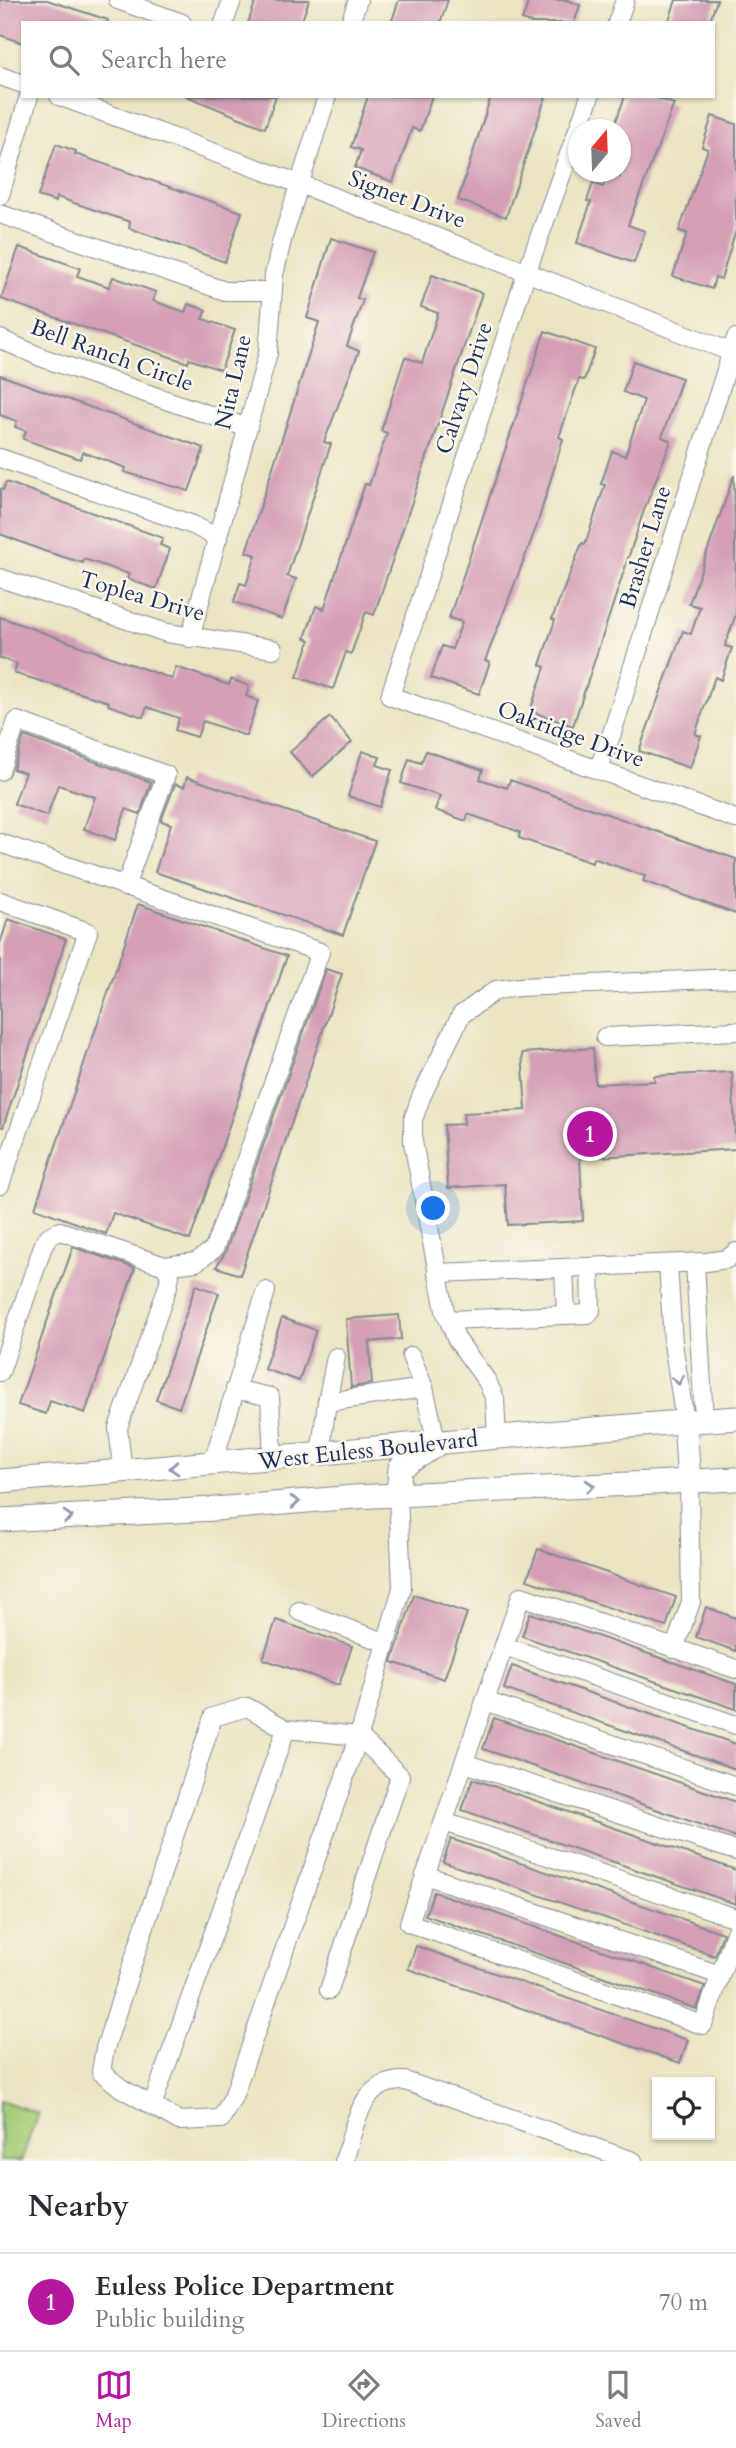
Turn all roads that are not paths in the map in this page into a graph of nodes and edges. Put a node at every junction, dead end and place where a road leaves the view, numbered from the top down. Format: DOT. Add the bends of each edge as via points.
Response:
graph roads {
  1 [pos="118,0"];
  2 [pos="232,0"];
  3 [pos="358,0"];
  4 [pos="625,0"];
  5 [pos="176,21"];
  6 [pos="225,21"];
  7 [pos="352,21"];
  8 [pos="618,21"];
  9 [pos="0,76"];
  10 [pos="21,82"];
  11 [pos="28,98"];
  12 [pos="64,98"];
  13 [pos="326,98"];
  14 [pos="589,98"];
  15 [pos="300,184"];
  16 [pos="0,195"];
  17 [pos="0,214"];
  18 [pos="527,271"];
  19 [pos="273,292"];
  20 [pos="0,340"];
  21 [pos="734,348"];
  22 [pos="248,429"];
  23 [pos="0,458"];
  24 [pos="218,538"];
  25 [pos="0,578"];
  26 [pos="190,638"];
  27 [pos="273,649"];
  28 [pos="390,696"];
  29 [pos="598,770"];
  30 [pos="0,771"];
  31 [pos="736,819"];
  32 [pos="0,843"];
  33 [pos="125,887"];
  34 [pos="0,901"];
  35 [pos="736,978"];
  36 [pos="736,1031"];
  37 [pos="605,1037"];
  38 [pos="0,1185"];
  39 [pos="736,1252"];
  40 [pos="695,1263"];
  41 [pos="668,1264"];
  42 [pos="164,1266"];
  43 [pos="590,1267"];
  44 [pos="564,1268"];
  45 [pos="437,1273"];
  46 [pos="265,1291"];
  47 [pos="566,1315"];
  48 [pos="698,1315"];
  49 [pos="671,1318"];
  50 [pos="449,1320"];
  51 [pos="699,1340"];
  52 [pos="673,1343"];
  53 [pos="411,1356"];
  54 [pos="335,1357"];
  55 [pos="0,1372"];
  56 [pos="424,1388"];
  57 [pos="236,1389"];
  58 [pos="327,1402"];
  59 [pos="736,1418"];
  60 [pos="694,1421"];
  61 [pos="497,1438"];
  62 [pos="437,1444"];
  63 [pos="320,1455"];
  64 [pos="272,1460"];
  65 [pos="212,1465"];
  66 [pos="123,1472"];
  67 [pos="736,1479"];
  68 [pos="0,1481"];
  69 [pos="690,1482"];
  70 [pos="398,1495"];
  71 [pos="0,1520"];
  72 [pos="299,1611"];
  73 [pos="384,1642"];
  74 [pos="504,1646"];
  75 [pos="674,1649"];
  76 [pos="736,1669"];
  77 [pos="485,1701"];
  78 [pos="736,1725"];
  79 [pos="286,1729"];
  80 [pos="359,1736"];
  81 [pos="464,1763"];
  82 [pos="736,1786"];
  83 [pos="444,1822"];
  84 [pos="736,1851"];
  85 [pos="425,1875"];
  86 [pos="736,1918"];
  87 [pos="736,1930"];
  88 [pos="720,1975"];
  89 [pos="329,1990"];
  90 [pos="152,2106"];
  91 [pos="344,2161"];
  92 [pos="633,2161"];
  1 -- 5 [label="street"];
  2 -- 6 [label="street"];
  3 -- 7 [label="street"];
  4 -- 8 [label="street"];
  9 -- 10 [label="street"];
  11 -- 16 [label="street"];
  12 -- 15 [label="street, Signet Drive"];
  13 -- 15 [label="street, Nita Lane"];
  14 -- 18 [label="street, Calvary Drive"];
  15 -- 18 [label="street, Signet Drive"];
  15 -- 19 [label="street, Nita Lane" via="282,240"];
  17 -- 19 [label="street" via="225,291"];
  18 -- 21 [label="street, Signet Drive"];
  18 -- 28 [label="street, Calvary Drive"];
  19 -- 22 [label="street, Nita Lane" via="268,353"];
  20 -- 22 [label="street, Bell Ranch Circle"];
  21 -- 29 [label="street, Brasher Lane"];
  22 -- 24 [label="street, Nita Lane"];
  23 -- 24 [label="street"];
  24 -- 26 [label="street, Nita Lane"];
  25 -- 26 [label="street, Toplea Drive"];
  26 -- 27 [label="street, Toplea Drive"];
  28 -- 29 [label="street, Oakridge Drive"];
  29 -- 31 [label="street, Oakridge Drive"];
  30 -- 33 [label="street" via="17,721 166,775"];
  32 -- 33 [label="street"];
  33 -- 42 [label="street" via="320,952 215,1249 196,1262"];
  34 -- 38 [label="street" via="88,932"];
  35 -- 45 [label="street" via="496,990 461,1015 413,1120"];
  36 -- 37 [label="street"];
  39 -- 40 [label="street" via="727,1259"];
  40 -- 41 [label="street"];
  40 -- 48 [label="street"];
  41 -- 43 [label="street"];
  41 -- 49 [label="street"];
  42 -- 55 [label="street" via="60,1231 49,1236"];
  42 -- 66 [label="street" via="170,1276 168,1286 118,1428"];
  43 -- 44 [label="street"];
  43 -- 47 [label="street" via="591,1310"];
  44 -- 45 [label="street"];
  44 -- 47 [label="street"];
  45 -- 50 [label="street"];
  46 -- 57 [label="street"];
  47 -- 50 [label="street"];
  48 -- 49 [label="street"];
  48 -- 51 [label="street"];
  49 -- 52 [label="street"];
  50 -- 61 [label="street" via="495,1399"];
  51 -- 52 [label="street"];
  51 -- 60 [label="street"];
  52 -- 60 [label="street, one-way"];
  53 -- 56 [label="street"];
  54 -- 58 [label="street"];
  56 -- 58 [label="street"];
  56 -- 62 [label="street"];
  57 -- 64 [label="street" via="270,1397"];
  57 -- 65 [label="street"];
  58 -- 63 [label="street"];
  59 -- 60 [label="main road, West Euless Boulevard"];
  60 -- 61 [label="main road, West Euless Boulevard"];
  60 -- 69 [label="main road"];
  61 -- 62 [label="main road, West Euless Boulevard"];
  62 -- 63 [label="main road, West Euless Boulevard"];
  62 -- 70 [label="main road" via="400,1468"];
  63 -- 64 [label="main road, West Euless Boulevard"];
  64 -- 65 [label="main road, West Euless Boulevard"];
  65 -- 66 [label="main road, West Euless Boulevard, one-way"];
  66 -- 68 [label="main road, West Euless Boulevard"];
  67 -- 69 [label="main road, West Euless Boulevard"];
  70 -- 69 [label="main road, West Euless Boulevard, one-way"];
  69 -- 75 [label="street" via="691,1602"];
  71 -- 70 [label="main road, West Euless Boulevard, one-way"];
  70 -- 73 [label="street" via="402,1588"];
  72 -- 73 [label="street"];
  73 -- 80 [label="street"];
  74 -- 75 [label="street" via="521,1596"];
  74 -- 77 [label="street"];
  74 -- 78 [label="street"];
  75 -- 76 [label="street"];
  77 -- 81 [label="street"];
  77 -- 82 [label="street"];
  79 -- 80 [label="street"];
  79 -- 90 [label="street"];
  79 -- 90 [label="street" via="247,1707 213,1717 101,2072"];
  80 -- 89 [label="street" via="400,1776"];
  80 -- 90 [label="street" via="233,2097 221,2119 179,2121"];
  81 -- 83 [label="street"];
  81 -- 84 [label="street"];
  83 -- 85 [label="street"];
  83 -- 86 [label="street"];
  85 -- 88 [label="street"];
  85 -- 88 [label="street" via="409,1923 691,2021 704,2025"];
  87 -- 88 [label="street"];
  91 -- 92 [label="street" via="371,2090 390,2081 405,2081"];
}
